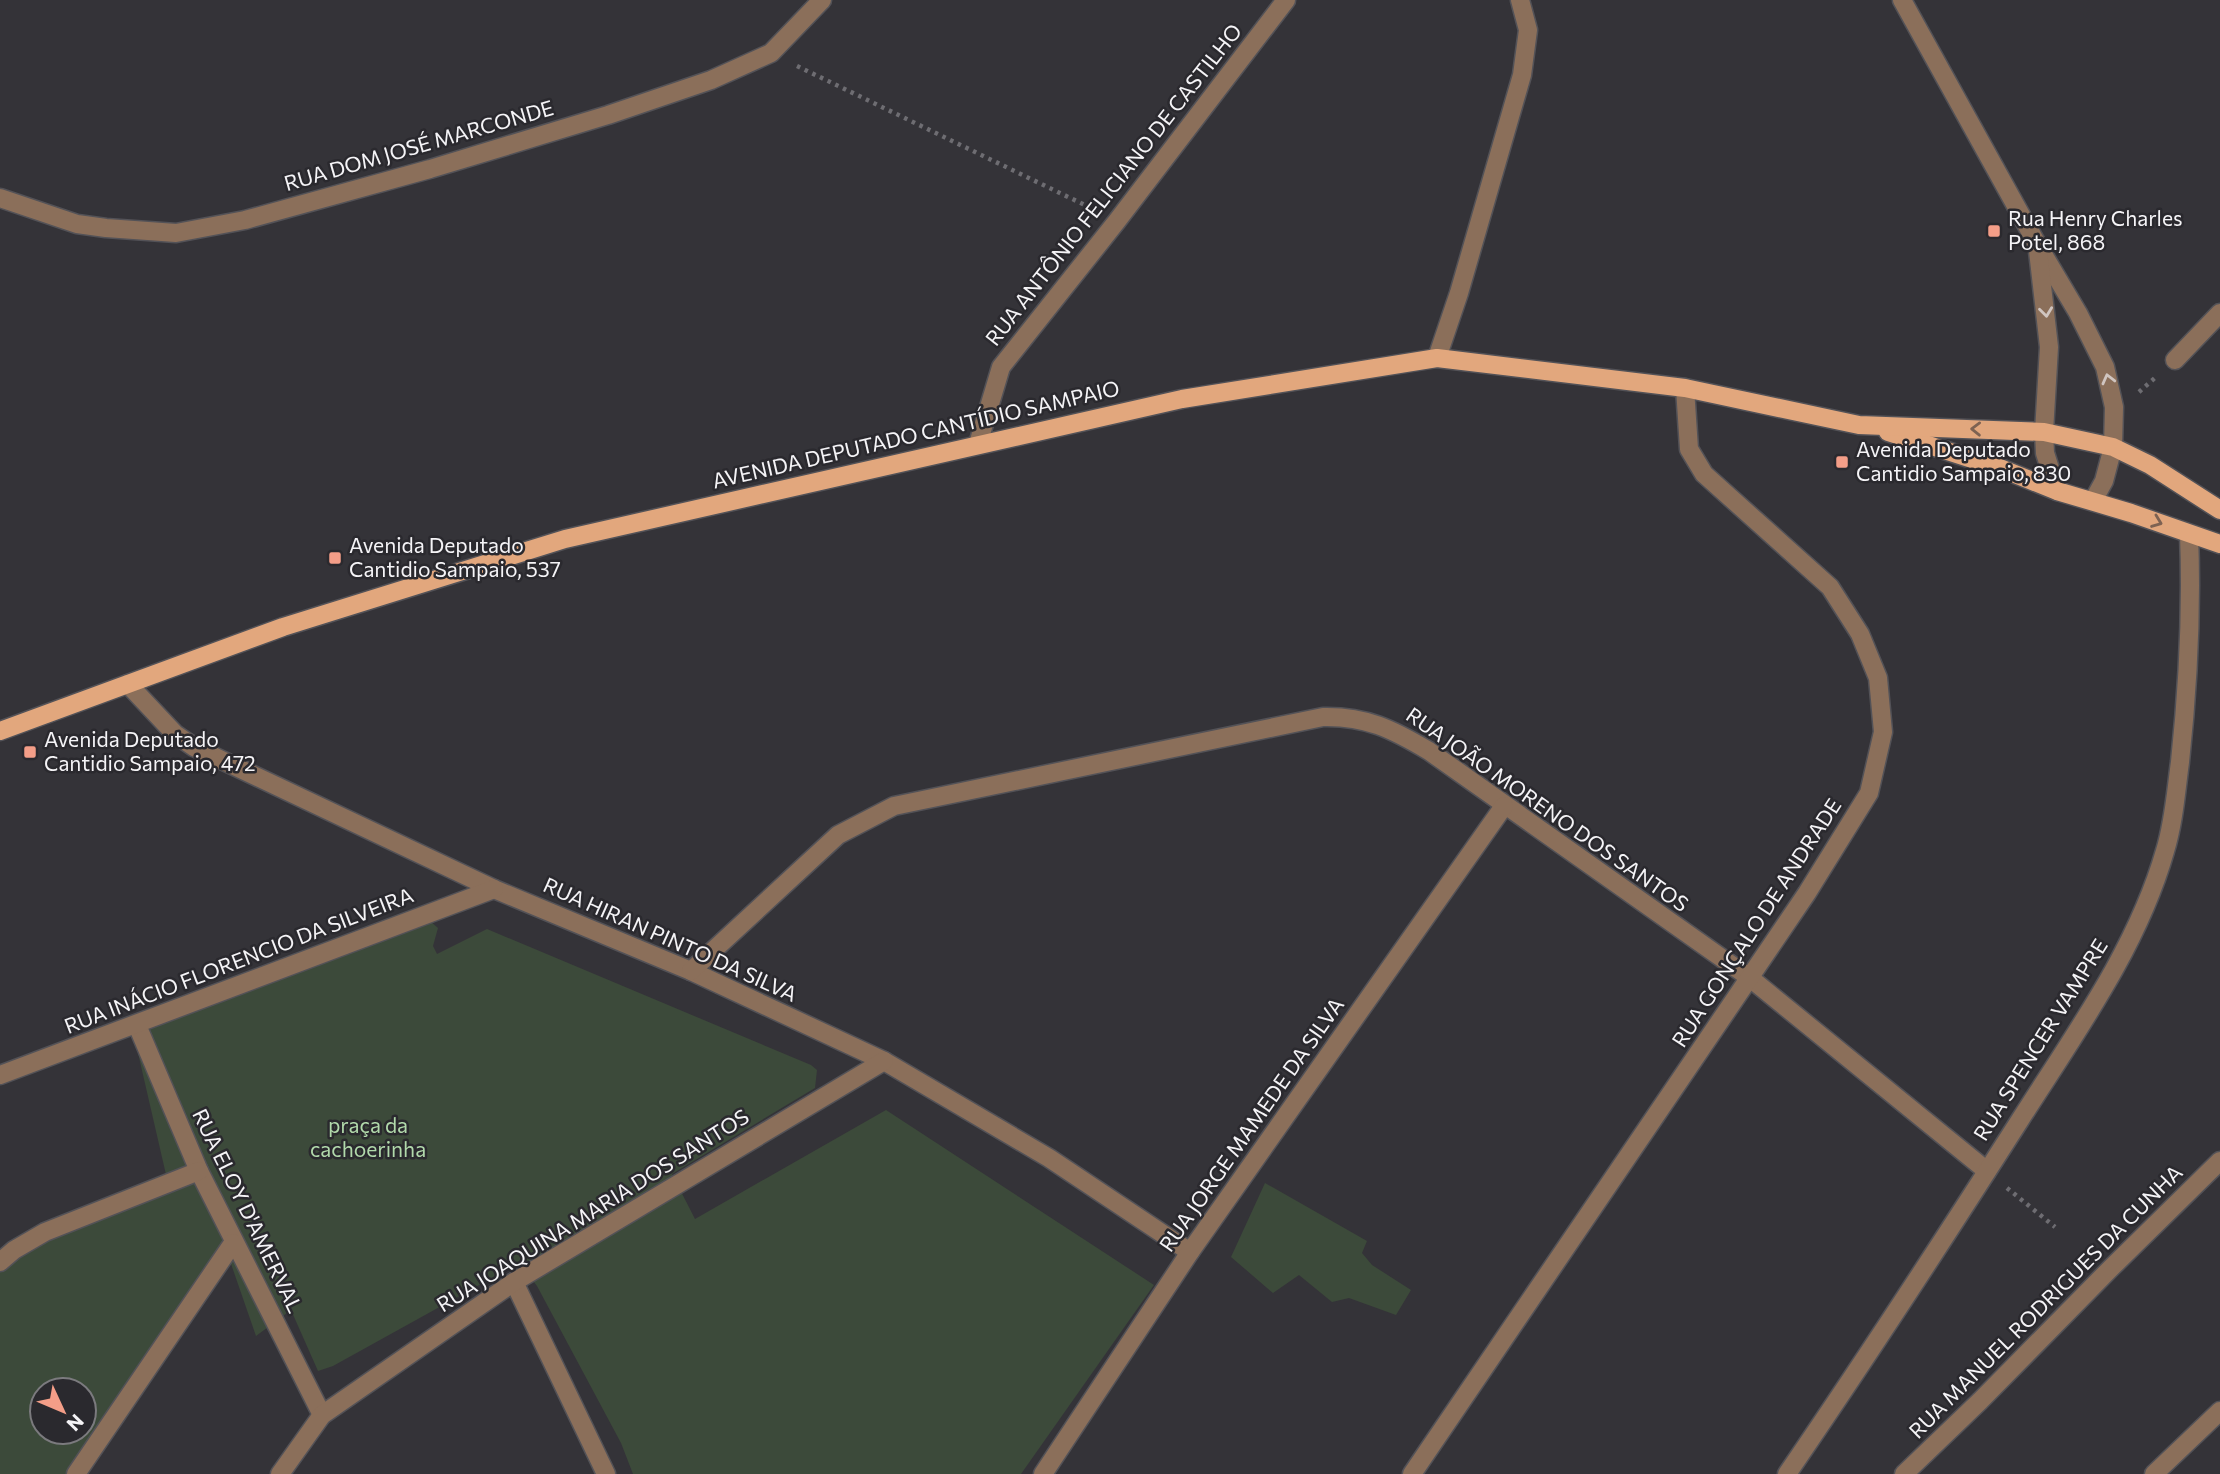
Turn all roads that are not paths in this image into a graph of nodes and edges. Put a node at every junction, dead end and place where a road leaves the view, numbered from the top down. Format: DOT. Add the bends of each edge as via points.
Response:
graph roads {
  1 [pos="822,0"];
  2 [pos="1286,0"];
  3 [pos="1520,0"];
  4 [pos="1902,0"];
  5 [pos="0,198"];
  6 [pos="2036,244"];
  7 [pos="2220,313"];
  8 [pos="1437,358"];
  9 [pos="2175,360"];
  10 [pos="1685,388"];
  11 [pos="1868,426"];
  12 [pos="2044,432"];
  13 [pos="978,444"];
  14 [pos="2113,446"];
  15 [pos="2057,491"];
  16 [pos="2093,501"];
  17 [pos="2220,510"];
  18 [pos="2189,534"];
  19 [pos="2220,544"];
  20 [pos="128,684"];
  21 [pos="0,730"];
  22 [pos="1504,806"];
  23 [pos="494,889"];
  24 [pos="691,971"];
  25 [pos="1750,978"];
  26 [pos="137,1025"];
  27 [pos="884,1061"];
  28 [pos="0,1074"];
  29 [pos="2220,1161"];
  30 [pos="199,1171"];
  31 [pos="1987,1171"];
  32 [pos="233,1242"];
  33 [pos="1190,1252"];
  34 [pos="0,1262"];
  35 [pos="514,1282"];
  36 [pos="2220,1411"];
  37 [pos="322,1415"];
  38 [pos="76,1474"];
  39 [pos="280,1474"];
  40 [pos="606,1474"];
  41 [pos="1043,1474"];
  42 [pos="1412,1474"];
  43 [pos="1787,1474"];
  44 [pos="1904,1474"];
  45 [pos="2154,1474"];
  1 -- 5 [label="street, RUA DOM JOSÉ MARCONDE" via="771,53 711,80 430,169 245,220 176,233 77,224"];
  2 -- 13 [label="street, RUA ANTÔNIO FELICIANO DE CASTILHO" via="1001,367"];
  3 -- 8 [label="street" via="1528,30 1522,75"];
  4 -- 6 [label="street"];
  6 -- 12 [label="street, one-way" via="2049,347"];
  14 -- 6 [label="street, one-way" via="2114,407 2105,367"];
  7 -- 9 [label="street"];
  8 -- 10 [label="main road, AVENIDA DEPUTADO CANTÍDIO SAMPAIO"];
  8 -- 13 [label="main road, AVENIDA DEPUTADO CANTÍDIO SAMPAIO" via="1182,399"];
  10 -- 11 [label="main road, AVENIDA DEPUTADO CANTÍDIO SAMPAIO"];
  10 -- 25 [label="street, RUA GONÇALO DE ANDRADE" via="1689,449 1704,474 1830,587 1860,634 1878,678 1883,732 1869,793"];
  12 -- 11 [label="main road, AVENIDA DEPUTADO CANTÍDIO SAMPAIO, one-way"];
  11 -- 15 [label="main road, AVENIDA DEPUTADO CANTÍDIO SAMPAIO"];
  12 -- 14 [label="main road, AVENIDA DEPUTADO CANTÍDIO SAMPAIO"];
  12 -- 15 [label="street" via="2045,453"];
  13 -- 20 [label="main road, AVENIDA DEPUTADO CANTÍDIO SAMPAIO" via="565,539 283,627"];
  14 -- 16 [label="street" via="2104,481"];
  14 -- 17 [label="main road, AVENIDA DEPUTADO CANTÍDIO SAMPAIO"];
  15 -- 16 [label="main road, AVENIDA DEPUTADO CANTÍDIO SAMPAIO"];
  16 -- 18 [label="main road, AVENIDA DEPUTADO CANTÍDIO SAMPAIO, one-way"];
  18 -- 19 [label="main road, AVENIDA DEPUTADO CANTÍDIO SAMPAIO"];
  18 -- 31 [label="street, RUA SPENCER VAMPRE" via="2191,586 2183,730 2166,850 2141,916 2106,986"];
  20 -- 21 [label="main road, AVENIDA DEPUTADO CANTÍDIO SAMPAIO"];
  20 -- 23 [label="street, RUA HIRAN PINTO DA SILVA" via="175,734 194,747"];
  22 -- 24 [label="street, RUA JOÃO MORENO DOS SANTOS" via="1429,751 1382,725 1323,717 894,806 838,835"];
  22 -- 25 [label="street, RUA JOÃO MORENO DOS SANTOS"];
  22 -- 33 [label="street, RUA JORGE MAMEDE DA SILVA"];
  23 -- 24 [label="street, RUA HIRAN PINTO DA SILVA"];
  23 -- 26 [label="street, RUA INÁCIO FLORENCIO DA SILVEIRA"];
  24 -- 27 [label="street, RUA HIRAN PINTO DA SILVA"];
  25 -- 31 [label="street, RUA JOÃO MORENO DOS SANTOS"];
  25 -- 42 [label="street, RUA GONÇALO DE ANDRADE"];
  26 -- 28 [label="street, RUA INÁCIO FLORENCIO DA SILVEIRA"];
  26 -- 30 [label="street, RUA ELOY D'AMERVAL"];
  27 -- 33 [label="street, RUA HIRAN PINTO DA SILVA" via="1049,1158"];
  27 -- 35 [label="street, RUA JOAQUINA MARIA DOS SANTOS"];
  29 -- 44 [label="street, RUA MANUEL RODRIGUES DA CUNHA"];
  30 -- 32 [label="street, RUA ELOY D'AMERVAL"];
  30 -- 34 [label="street" via="45,1232"];
  31 -- 43 [label="street, RUA SPENCER VAMPRE"];
  32 -- 37 [label="street, RUA ELOY D'AMERVAL"];
  32 -- 38 [label="street"];
  33 -- 41 [label="street, RUA JORGE MAMEDE DA SILVA"];
  35 -- 37 [label="street, RUA JOAQUINA MARIA DOS SANTOS"];
  35 -- 40 [label="street"];
  36 -- 45 [label="street"];
  37 -- 39 [label="street, RUA JOAQUINA MARIA DOS SANTOS"];
}
